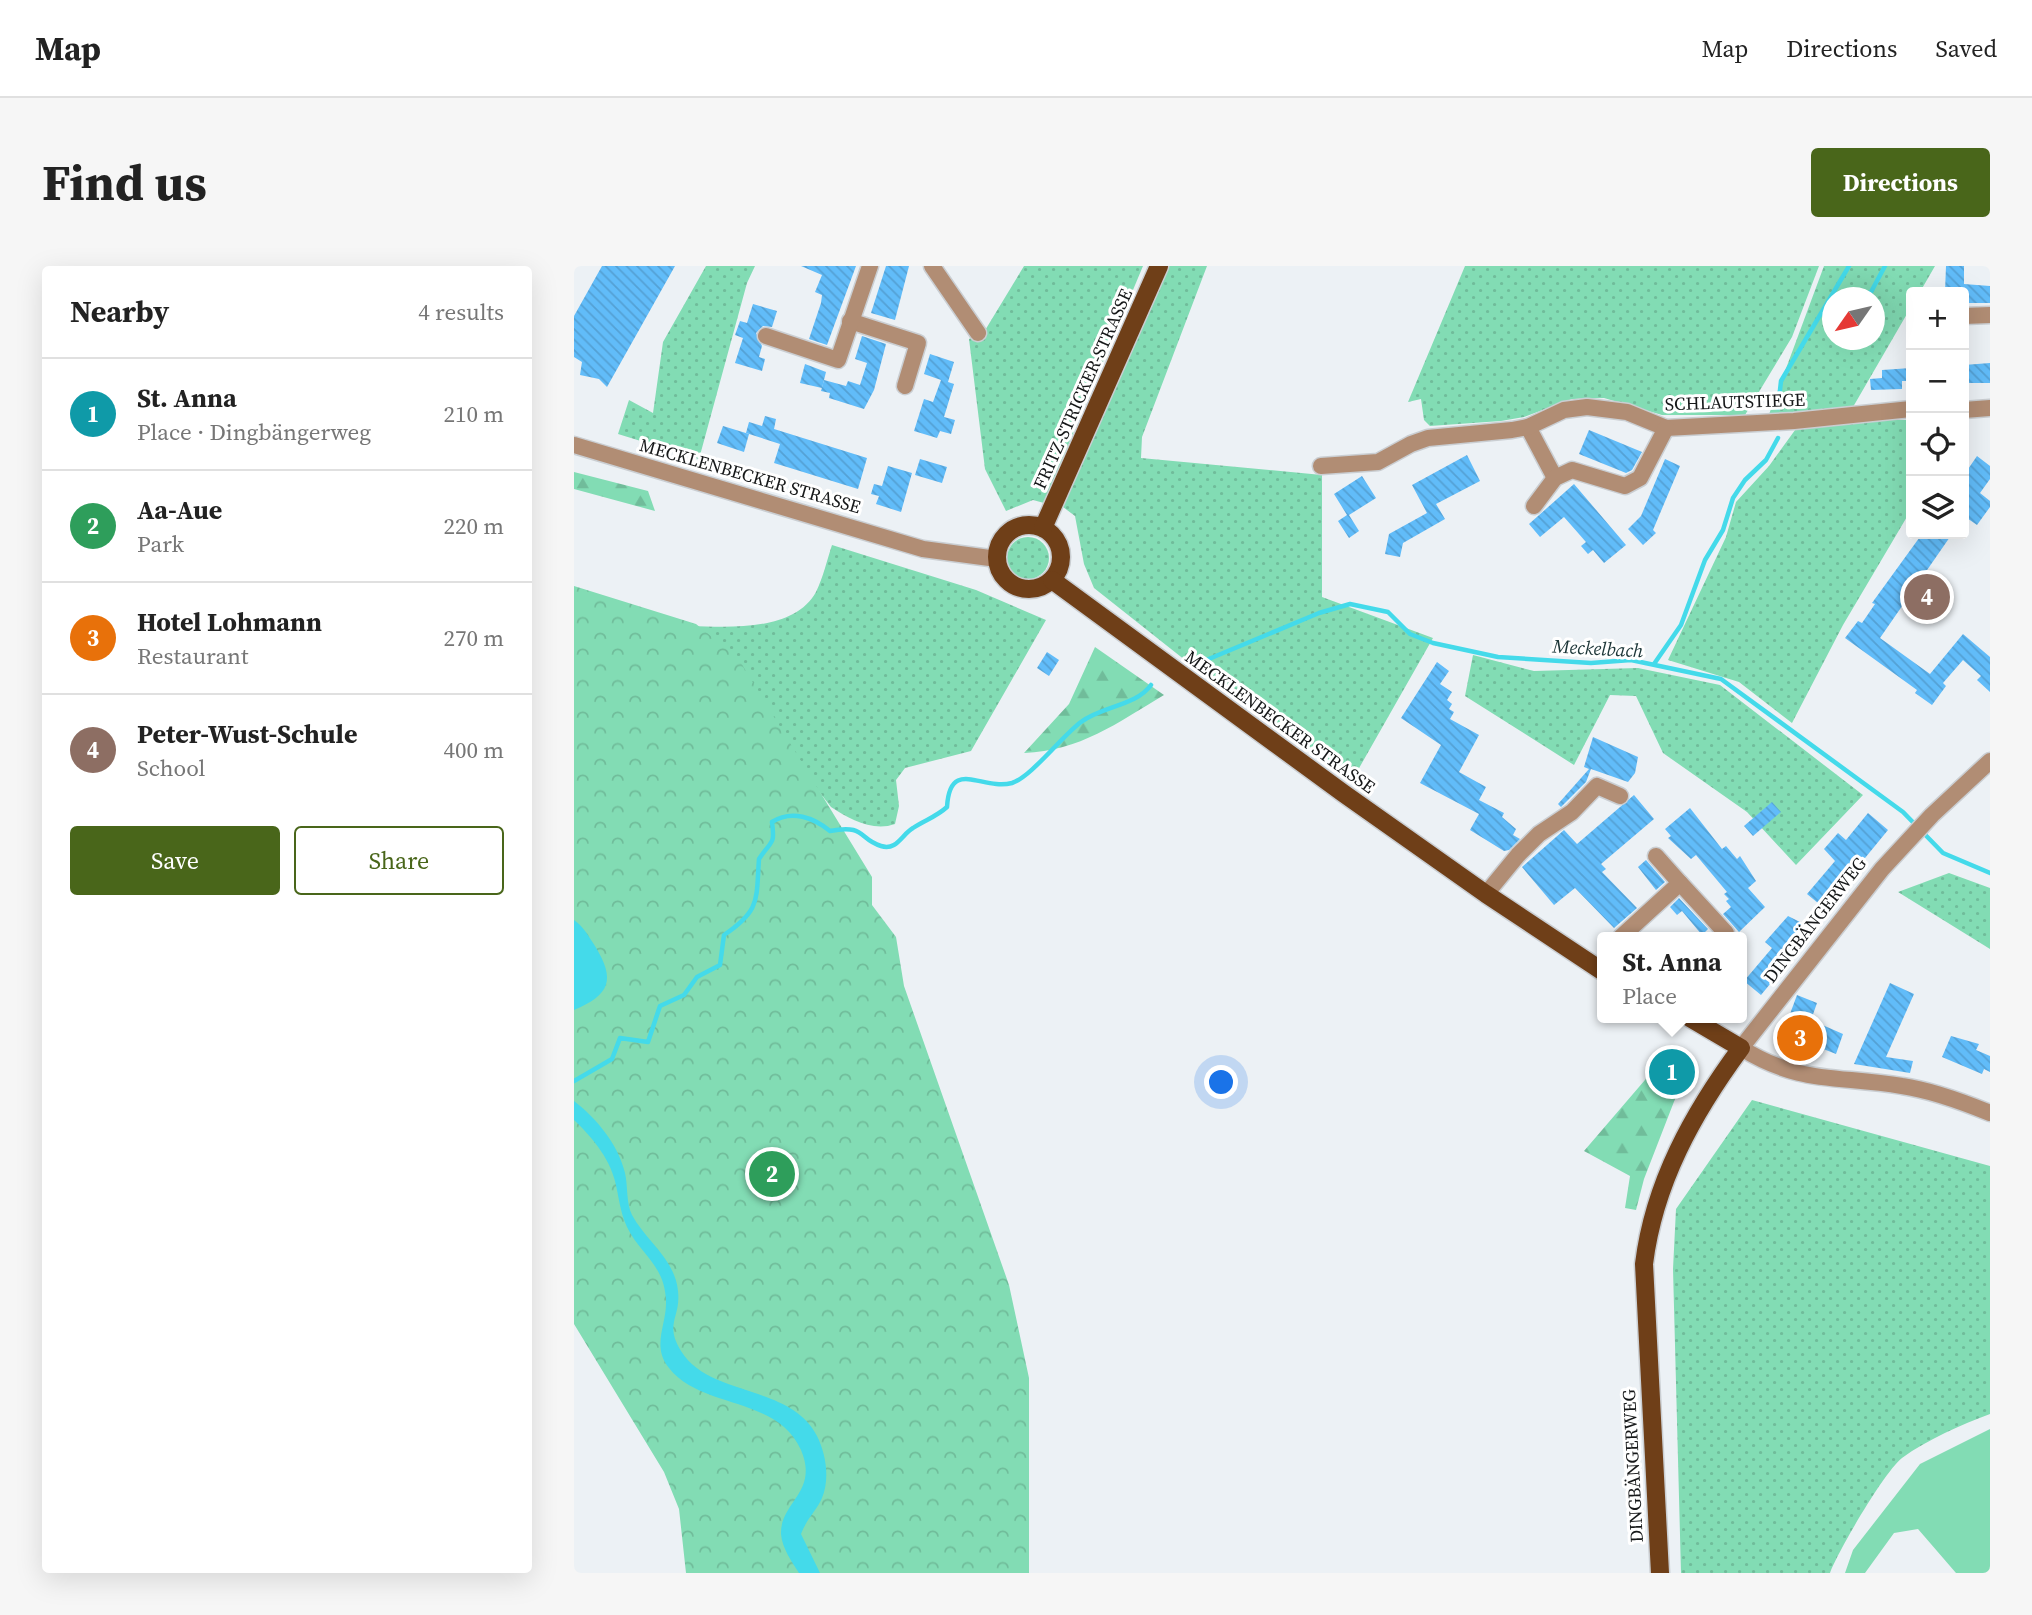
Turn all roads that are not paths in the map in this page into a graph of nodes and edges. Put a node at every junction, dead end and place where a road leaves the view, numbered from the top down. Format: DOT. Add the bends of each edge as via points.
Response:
graph roads {
  1 [pos="870,266"];
  2 [pos="932,266"];
  3 [pos="1159,266"];
  4 [pos="1990,315"];
  5 [pos="1969,316"];
  6 [pos="850,321"];
  7 [pos="978,333"];
  8 [pos="766,336"];
  9 [pos="905,386"];
  10 [pos="1990,408"];
  11 [pos="1906,410"];
  12 [pos="1969,410"];
  13 [pos="1528,427"];
  14 [pos="1666,428"];
  15 [pos="574,445"];
  16 [pos="1321,466"];
  17 [pos="1555,478"];
  18 [pos="1534,506"];
  19 [pos="1043,528"];
  20 [pos="997,559"];
  21 [pos="1052,580"];
  22 [pos="1990,761"];
  23 [pos="1620,796"];
  24 [pos="1656,856"];
  25 [pos="1680,883"];
  26 [pos="1486,894"];
  27 [pos="1626,932"];
  28 [pos="1725,932"];
  29 [pos="1597,963"];
  30 [pos="1698,1023"];
  31 [pos="1741,1048"];
  32 [pos="1990,1113"];
  33 [pos="1660,1573"];
  1 -- 6 [label="street"];
  2 -- 7 [label="street"];
  3 -- 19 [label="main road, FRITZ-STRICKER-STRASSE"];
  4 -- 5 [label="street"];
  6 -- 8 [label="street" via="838,360"];
  6 -- 9 [label="street" via="918,343"];
  10 -- 12 [label="street"];
  11 -- 14 [label="street, SCHLAUTSTIEGE"];
  13 -- 14 [label="street, SCHLAUTSTIEGE" via="1564,410 1587,407 1627,412"];
  13 -- 16 [label="street, SCHLAUTSTIEGE" via="1428,438 1378,462"];
  13 -- 17 [label="street"];
  14 -- 17 [label="street" via="1634,485 1572,470"];
  15 -- 20 [label="street, MECKLENBECKER STRASSE" via="923,549"];
  17 -- 18 [label="street"];
  19 -- 20 [label="main road" via="1017,527 1005,535"];
  19 -- 21 [label="main road" via="1059,546 1061,558"];
  20 -- 21 [label="main road" via="1000,571 1017,587 1041,587"];
  21 -- 26 [label="main road, MECKLENBECKER STRASSE"];
  22 -- 31 [label="street, DINGBÄNGERWEG" via="1882,869"];
  23 -- 26 [label="street" via="1597,786 1572,812 1539,834"];
  24 -- 25 [label="street"];
  25 -- 27 [label="street"];
  25 -- 28 [label="street"];
  26 -- 29 [label="main road, MECKLENBECKER STRASSE"];
  30 -- 31 [label="main road"];
  31 -- 32 [label="street" via="1780,1069 1830,1080 1906,1086"];
  31 -- 33 [label="main road, DINGBÄNGERWEG" via="1692,1122 1655,1203 1648,1233 1644,1264"];
}
